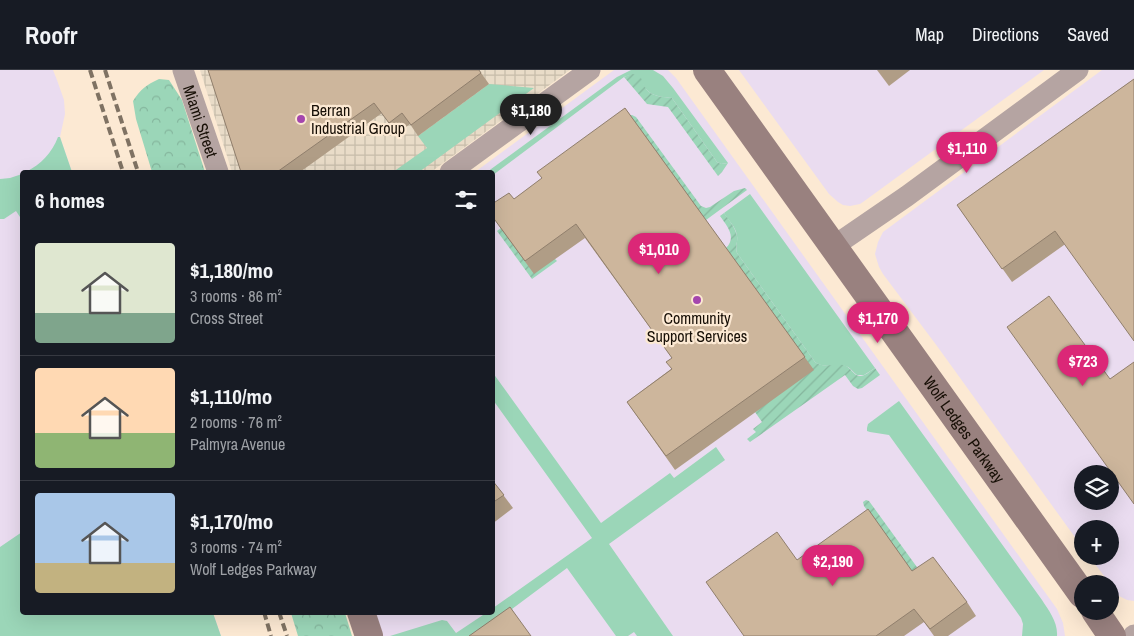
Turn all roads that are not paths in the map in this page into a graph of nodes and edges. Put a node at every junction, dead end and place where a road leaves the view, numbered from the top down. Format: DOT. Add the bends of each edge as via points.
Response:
graph roads {
  1 [pos="183,70"];
  2 [pos="590,70"];
  3 [pos="707,70"];
  4 [pos="1078,70"];
  5 [pos="217,170"];
  6 [pos="453,170"];
  7 [pos="834,246"];
  8 [pos="1074,583"];
  9 [pos="363,615"];
  10 [pos="1101,620"];
  11 [pos="369,636"];
  12 [pos="1112,636"];
  1 -- 5 [label="street, Miami Street"];
  2 -- 6 [label="street"];
  3 -- 7 [label="main road, Wolf Ledges Parkway"];
  4 -- 7 [label="street"];
  7 -- 8 [label="main road, Wolf Ledges Parkway"];
  9 -- 11 [label="main road"];
  10 -- 12 [label="main road"];
}
